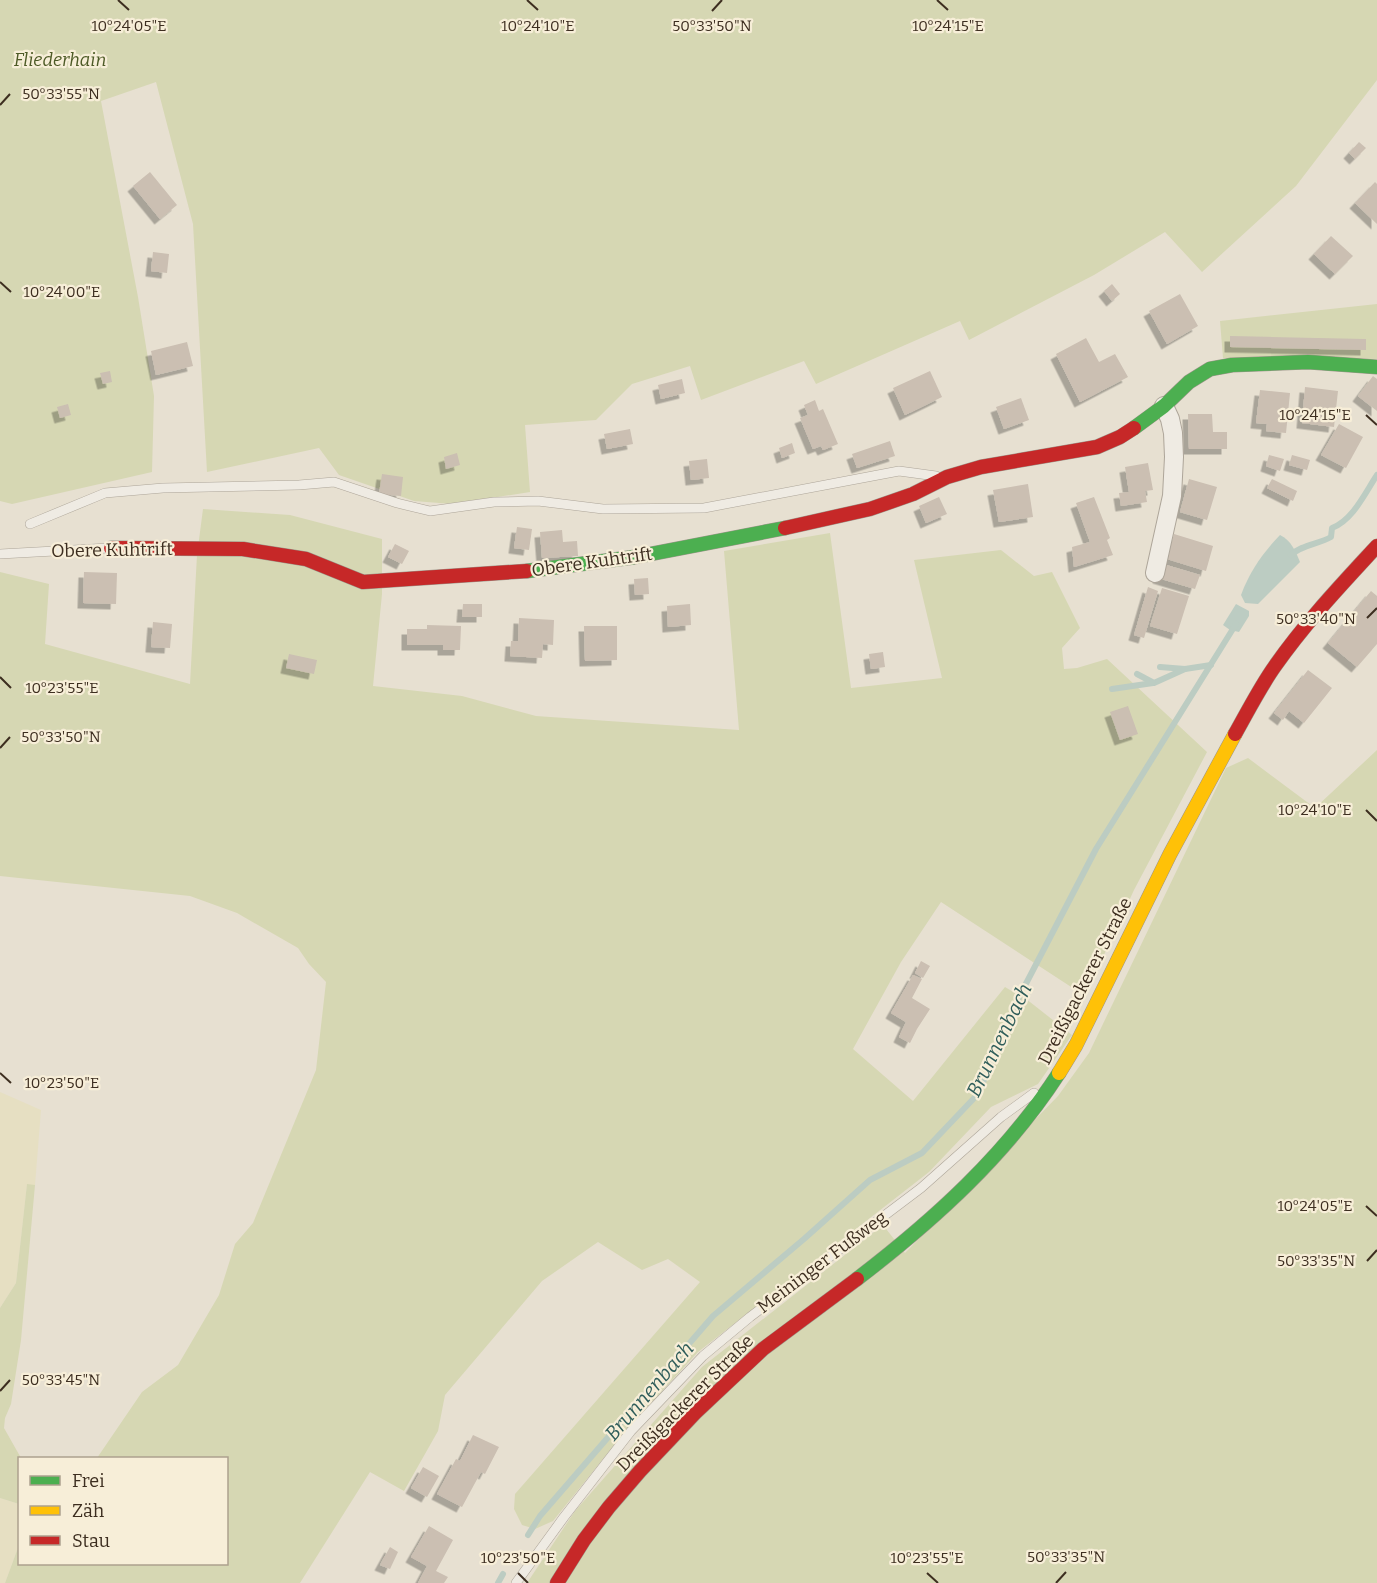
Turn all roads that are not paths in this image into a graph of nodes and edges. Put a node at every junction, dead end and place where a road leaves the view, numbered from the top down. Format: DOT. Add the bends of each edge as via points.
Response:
graph roads {
  1 [pos="1377,367"];
  2 [pos="1164,406"];
  3 [pos="947,477"];
  4 [pos="30,524"];
  5 [pos="1377,546"];
  6 [pos="111,548"];
  7 [pos="0,554"];
  8 [pos="1155,573"];
  9 [pos="1058,1074"];
  10 [pos="516,1583"];
  11 [pos="557,1583"];
  1 -- 2 [label="street, Obere Kuhtrift" via="1308,362 1210,369 1189,382"];
  2 -- 3 [label="street, Obere Kuhtrift" via="1097,447 981,467"];
  2 -- 8 [label="street" via="1173,432 1172,496"];
  3 -- 4 [label="lane" via="900,471 704,508 603,509 538,501 494,502 430,511 334,482 163,488 105,494"];
  3 -- 6 [label="street, Obere Kuhtrift" via="870,509 744,537 542,570 363,582 306,559 243,549"];
  5 -- 9 [label="street, Dreißigackerer Straße" via="1265,682 1188,818"];
  6 -- 7 [label="lane, Obere Kuhtrift"];
  9 -- 10 [label="lane, Meininger Fußweg" via="1001,1117 921,1188 703,1356 631,1431"];
  9 -- 11 [label="street, Dreißigackerer Straße" via="1025,1121 953,1199 873,1266 764,1348 683,1425 617,1495"];
}
